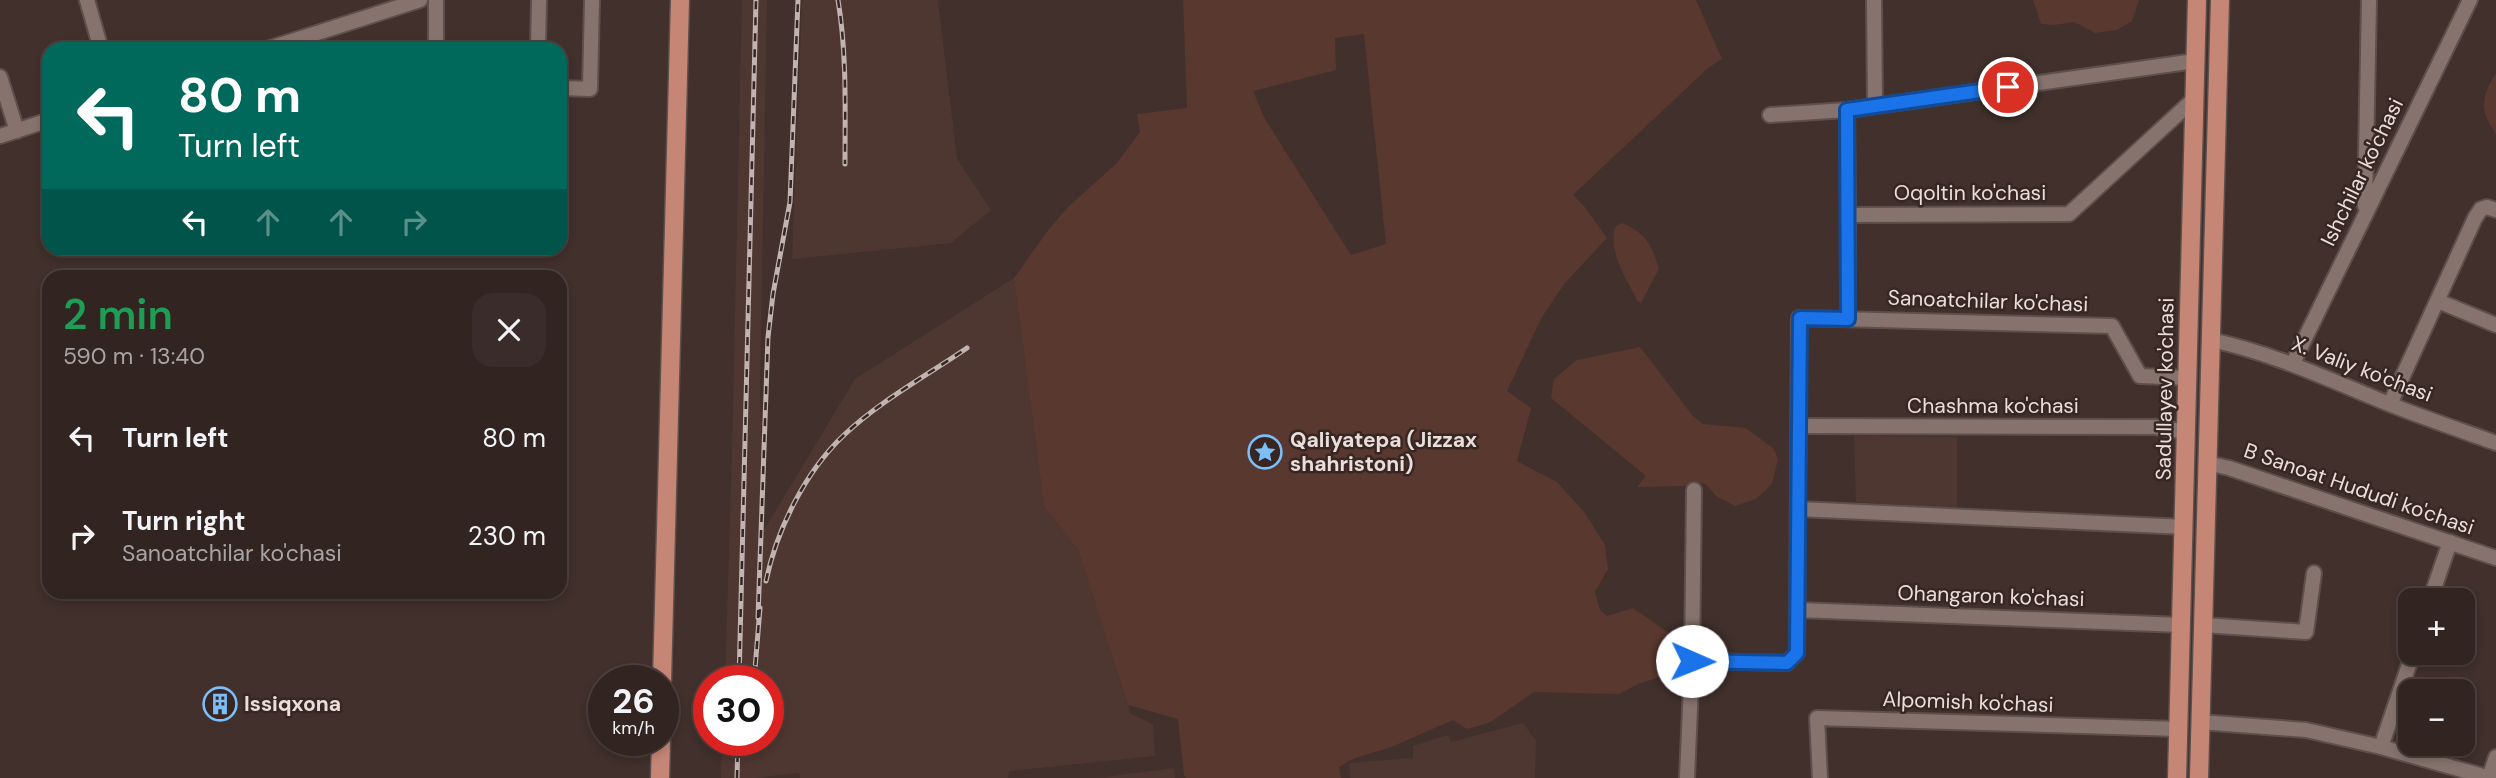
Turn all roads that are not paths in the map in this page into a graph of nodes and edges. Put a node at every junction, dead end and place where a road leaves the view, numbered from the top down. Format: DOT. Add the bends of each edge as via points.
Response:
graph roads {
  1 [pos="88,0"];
  2 [pos="419,0"];
  3 [pos="436,0"];
  4 [pos="539,0"];
  5 [pos="592,0"];
  6 [pos="680,0"];
  7 [pos="1874,0"];
  8 [pos="2197,0"];
  9 [pos="2220,0"];
  10 [pos="2369,0"];
  11 [pos="2470,0"];
  12 [pos="99,42"];
  13 [pos="289,42"];
  14 [pos="436,42"];
  15 [pos="538,42"];
  16 [pos="2194,61"];
  17 [pos="0,78"];
  18 [pos="567,88"];
  19 [pos="2194,99"];
  20 [pos="1875,106"];
  21 [pos="1847,110"];
  22 [pos="1770,115"];
  23 [pos="42,122"];
  24 [pos="17,131"];
  25 [pos="0,136"];
  26 [pos="2494,209"];
  27 [pos="2365,211"];
  28 [pos="1848,215"];
  29 [pos="2438,301"];
  30 [pos="1848,319"];
  31 [pos="2496,325"];
  32 [pos="2211,340"];
  33 [pos="2293,363"];
  34 [pos="2188,378"];
  35 [pos="2390,404"];
  36 [pos="1799,426"];
  37 [pos="2187,432"];
  38 [pos="2496,443"];
  39 [pos="2207,463"];
  40 [pos="1694,490"];
  41 [pos="1799,509"];
  42 [pos="2185,527"];
  43 [pos="2450,541"];
  44 [pos="2496,558"];
  45 [pos="2314,573"];
  46 [pos="2434,588"];
  47 [pos="1799,610"];
  48 [pos="2182,625"];
  49 [pos="2203,625"];
  50 [pos="1692,661"];
  51 [pos="662,665"];
  52 [pos="2409,665"];
  53 [pos="2200,722"];
  54 [pos="2178,729"];
  55 [pos="2381,747"];
  56 [pos="661,756"];
  57 [pos="2496,757"];
  58 [pos="660,778"];
  59 [pos="1687,778"];
  60 [pos="1820,778"];
  61 [pos="2176,778"];
  62 [pos="2199,778"];
  63 [pos="2489,778"];
  1 -- 12 [label="street"];
  2 -- 13 [label="street"];
  3 -- 14 [label="street"];
  4 -- 15 [label="street"];
  5 -- 18 [label="street" via="590,89"];
  6 -- 51 [label="main road"];
  7 -- 20 [label="street"];
  8 -- 16 [label="main road, Sadullayev ko'chasi"];
  9 -- 32 [label="main road, Sadullayev ko'chasi"];
  10 -- 27 [label="street"];
  11 -- 27 [label="street, Ishchilar ko'chasi"];
  16 -- 19 [label="main road, Sadullayev ko'chasi"];
  16 -- 20 [label="street"];
  17 -- 24 [label="street"];
  19 -- 28 [label="street, Oqoltin ko'chasi" via="2069,214"];
  19 -- 34 [label="main road, Sadullayev ko'chasi"];
  20 -- 21 [label="street"];
  21 -- 22 [label="street"];
  21 -- 28 [label="street"];
  23 -- 24 [label="street"];
  24 -- 25 [label="street"];
  26 -- 29 [label="street" via="2481,209 2475,218"];
  27 -- 33 [label="street, Ishchilar ko'chasi"];
  28 -- 30 [label="street"];
  29 -- 31 [label="street"];
  29 -- 35 [label="street"];
  30 -- 34 [label="street, Sanoatchilar ko'chasi" via="2112,326 2140,376"];
  30 -- 36 [label="street, Sanoatchilar ko'chasi" via="1800,318"];
  32 -- 33 [label="street, X. Valiy ko'chasi"];
  32 -- 39 [label="main road, Sadullayev ko'chasi"];
  33 -- 35 [label="street, X. Valiy ko'chasi"];
  34 -- 37 [label="main road, Sadullayev ko'chasi"];
  35 -- 38 [label="street, X. Valiy ko'chasi"];
  36 -- 37 [label="street, Chashma ko'chasi" via="2155,427"];
  36 -- 41 [label="street"];
  37 -- 42 [label="main road, Sadullayev ko'chasi"];
  39 -- 43 [label="street, B Sanoat Hududi ko'chasi"];
  39 -- 49 [label="main road, Sadullayev ko'chasi"];
  40 -- 50 [label="street"];
  41 -- 42 [label="street"];
  41 -- 47 [label="street"];
  42 -- 48 [label="main road, Sadullayev ko'chasi"];
  43 -- 44 [label="street, B Sanoat Hududi ko'chasi"];
  43 -- 46 [label="street"];
  45 -- 49 [label="street" via="2306,632"];
  47 -- 48 [label="street, Ohangaron ko'chasi"];
  47 -- 50 [label="street" via="1797,653 1787,663"];
  48 -- 54 [label="main road, Sadullayev ko'chasi"];
  49 -- 53 [label="main road, Sadullayev ko'chasi"];
  50 -- 59 [label="street"];
  52 -- 55 [label="street"];
  53 -- 55 [label="street" via="2306,730"];
  53 -- 62 [label="main road, Sadullayev ko'chasi"];
  54 -- 60 [label="street, Alpomish ko'chasi" via="1817,718"];
  54 -- 61 [label="main road, Sadullayev ko'chasi"];
  55 -- 63 [label="street"];
  56 -- 58 [label="main road"];
  57 -- 63 [label="street"];
}
